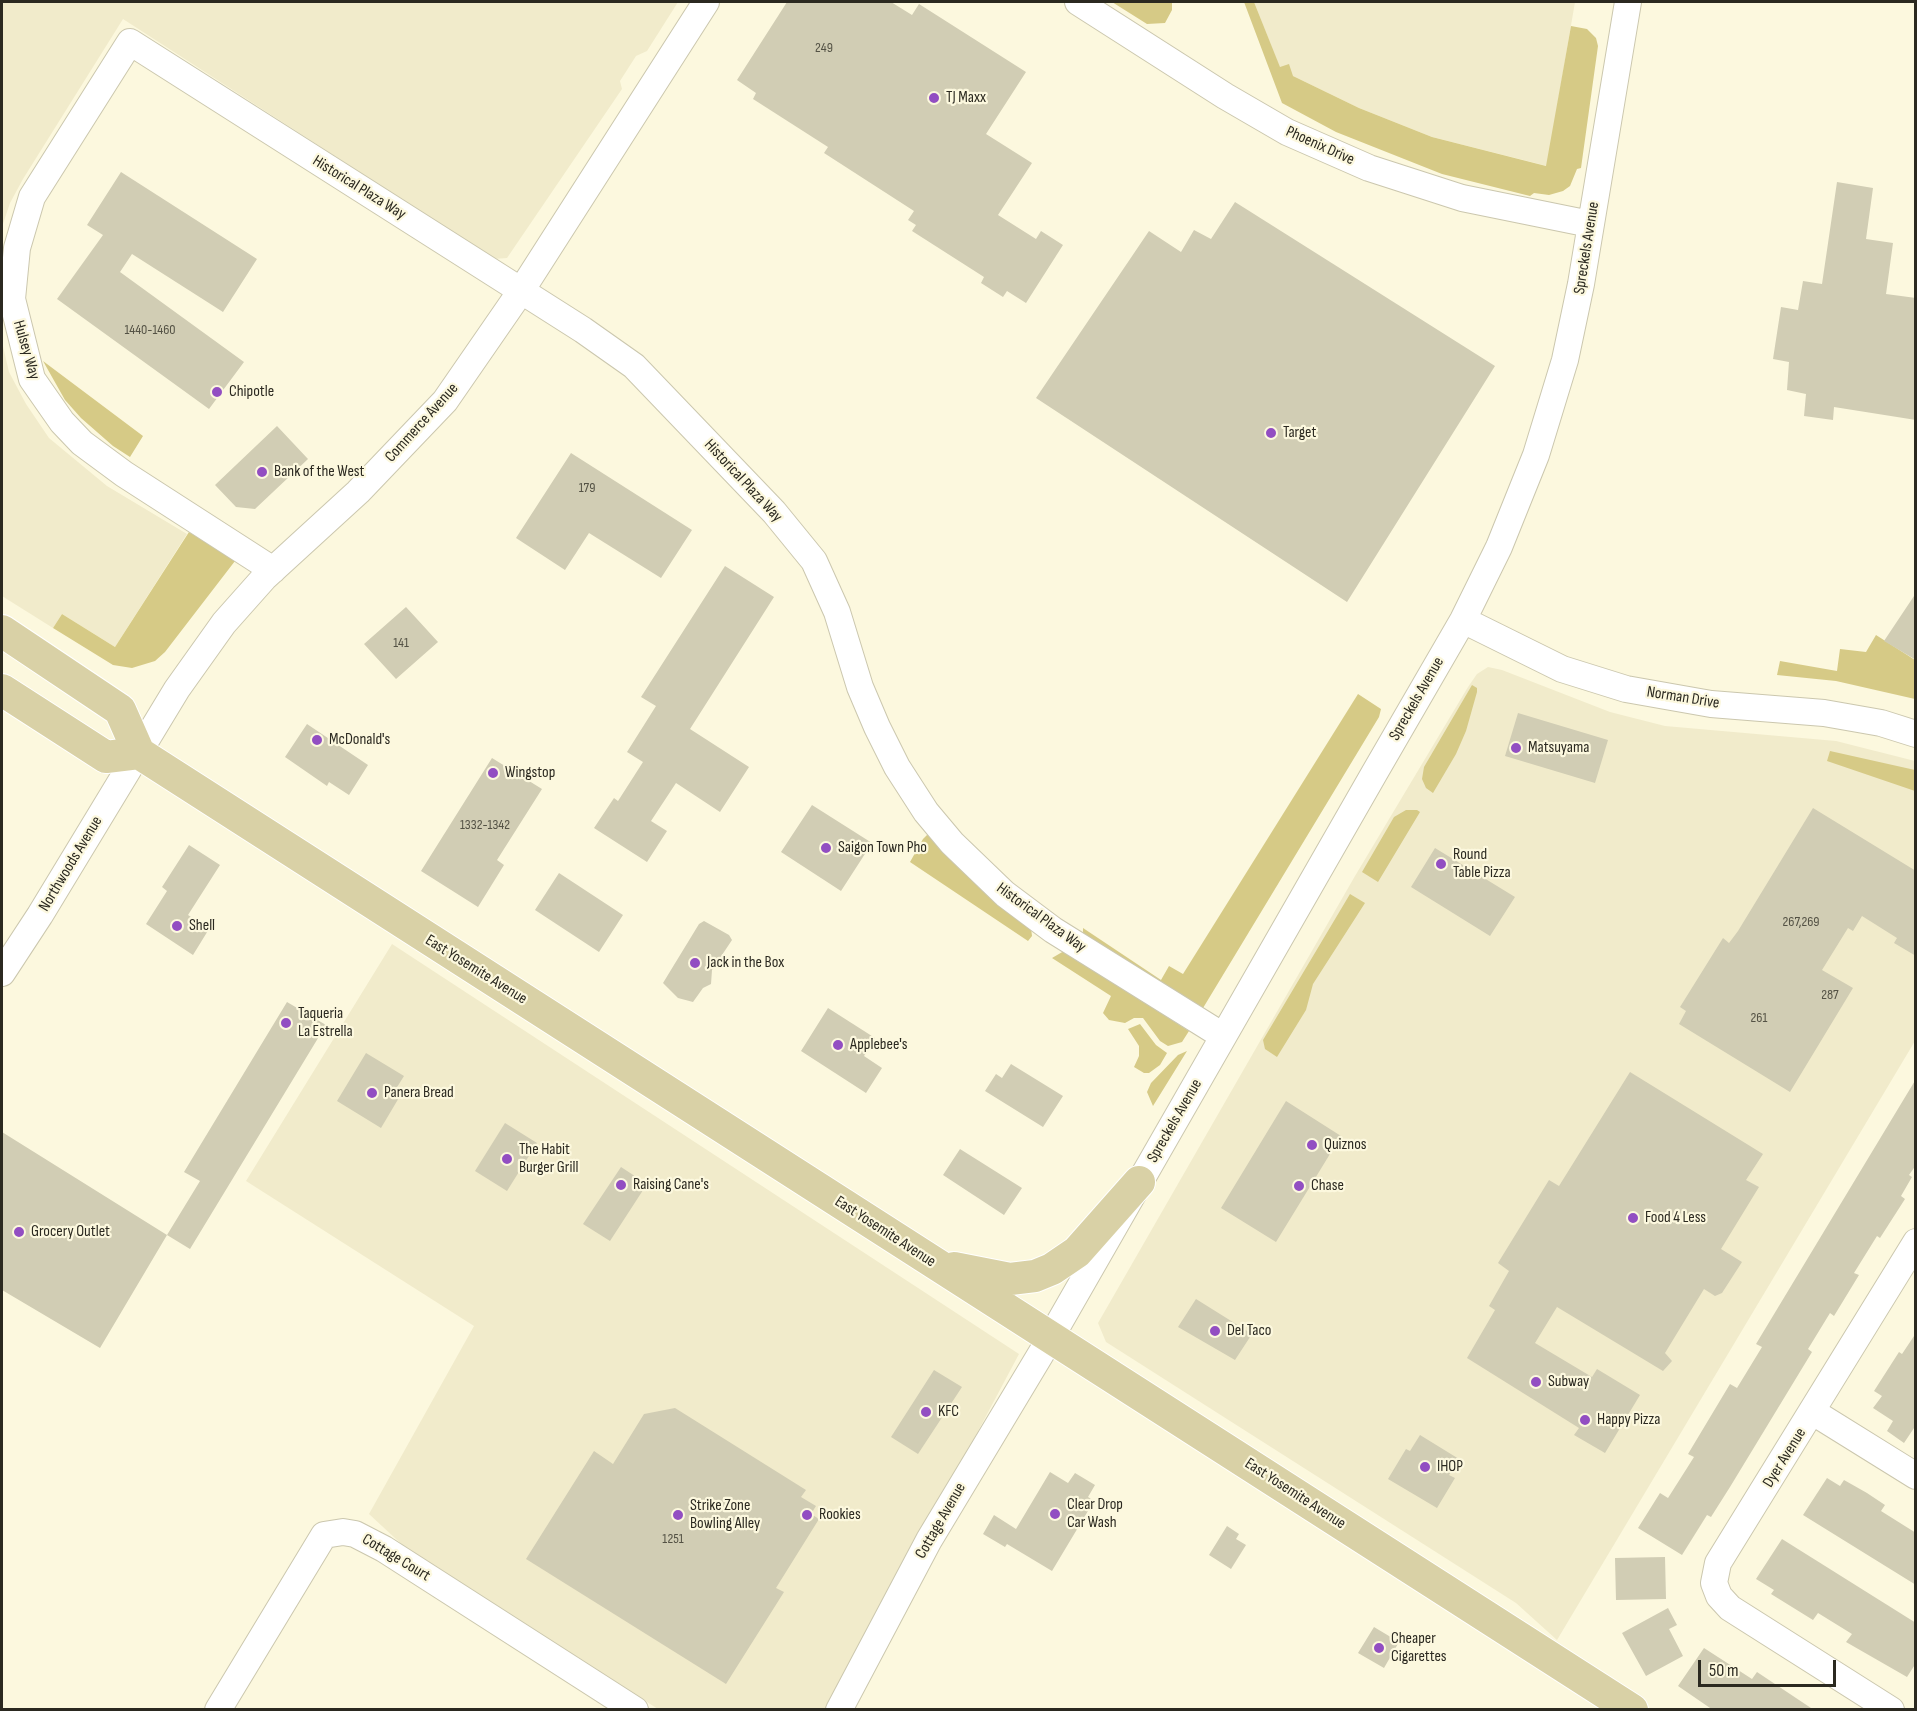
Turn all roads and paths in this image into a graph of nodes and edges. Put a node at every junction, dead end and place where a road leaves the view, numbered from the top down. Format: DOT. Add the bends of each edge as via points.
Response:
graph roads {
  1 [pos="706,2"];
  2 [pos="1078,2"];
  3 [pos="1628,2"];
  4 [pos="130,42"];
  5 [pos="1590,224"];
  6 [pos="520,291"];
  7 [pos="273,570"];
  8 [pos="1463,620"];
  9 [pos="2,631"];
  10 [pos="2,690"];
  11 [pos="1916,734"];
  12 [pos="139,753"];
  13 [pos="2,973"];
  14 [pos="1223,1036"];
  15 [pos="1139,1182"];
  16 [pos="1916,1242"];
  17 [pos="937,1265"];
  18 [pos="1051,1337"];
  19 [pos="1813,1412"];
  20 [pos="1916,1476"];
  21 [pos="218,1710"];
  22 [pos="635,1710"];
  23 [pos="840,1710"];
  24 [pos="1632,1710"];
  25 [pos="1891,1710"];
  1 -- 6 [label="street, Commerce Avenue"];
  2 -- 5 [label="street, Phoenix Drive" via="1287,132 1369,168 1462,198"];
  3 -- 5 [label="street, Spreckels Avenue"];
  4 -- 6 [label="street, Historical Plaza Way"];
  4 -- 7 [label="street, Hulsey Way" via="32,197 17,248 12,299 32,379 82,443"];
  5 -- 8 [label="street, Spreckels Avenue" via="1565,360 1536,455 1499,547"];
  6 -- 7 [label="street, Commerce Avenue" via="445,401 358,492"];
  6 -- 14 [label="street, Historical Plaza Way" via="634,366 774,512 814,561 837,612 876,727 926,812 952,843 1005,894 1053,930"];
  7 -- 12 [label="street, Commerce Avenue" via="224,623 177,689"];
  8 -- 11 [label="street, Norman Drive" via="1562,669 1626,689 1711,704 1835,715"];
  8 -- 14 [label="street, Spreckels Avenue"];
  9 -- 12 [label="main road" via="120,710"];
  10 -- 12 [label="main road" via="106,757"];
  12 -- 13 [label="street, Northwoods Avenue"];
  12 -- 17 [label="main road, East Yosemite Avenue"];
  14 -- 15 [label="street, Spreckels Avenue"];
  15 -- 17 [label="main road" via="1077,1252 1035,1276 1010,1279"];
  15 -- 18 [label="street, Spreckels Avenue"];
  16 -- 19 [label="street, Dyer Avenue"];
  17 -- 18 [label="main road, East Yosemite Avenue"];
  18 -- 23 [label="street, Cottage Avenue" via="929,1540"];
  18 -- 24 [label="main road, East Yosemite Avenue"];
  19 -- 20 [label="street"];
  19 -- 25 [label="street, Dyer Avenue" via="1718,1563 1714,1583 1730,1608"];
  21 -- 22 [label="street, Cottage Court" via="324,1535 343,1532 384,1549"];
}
